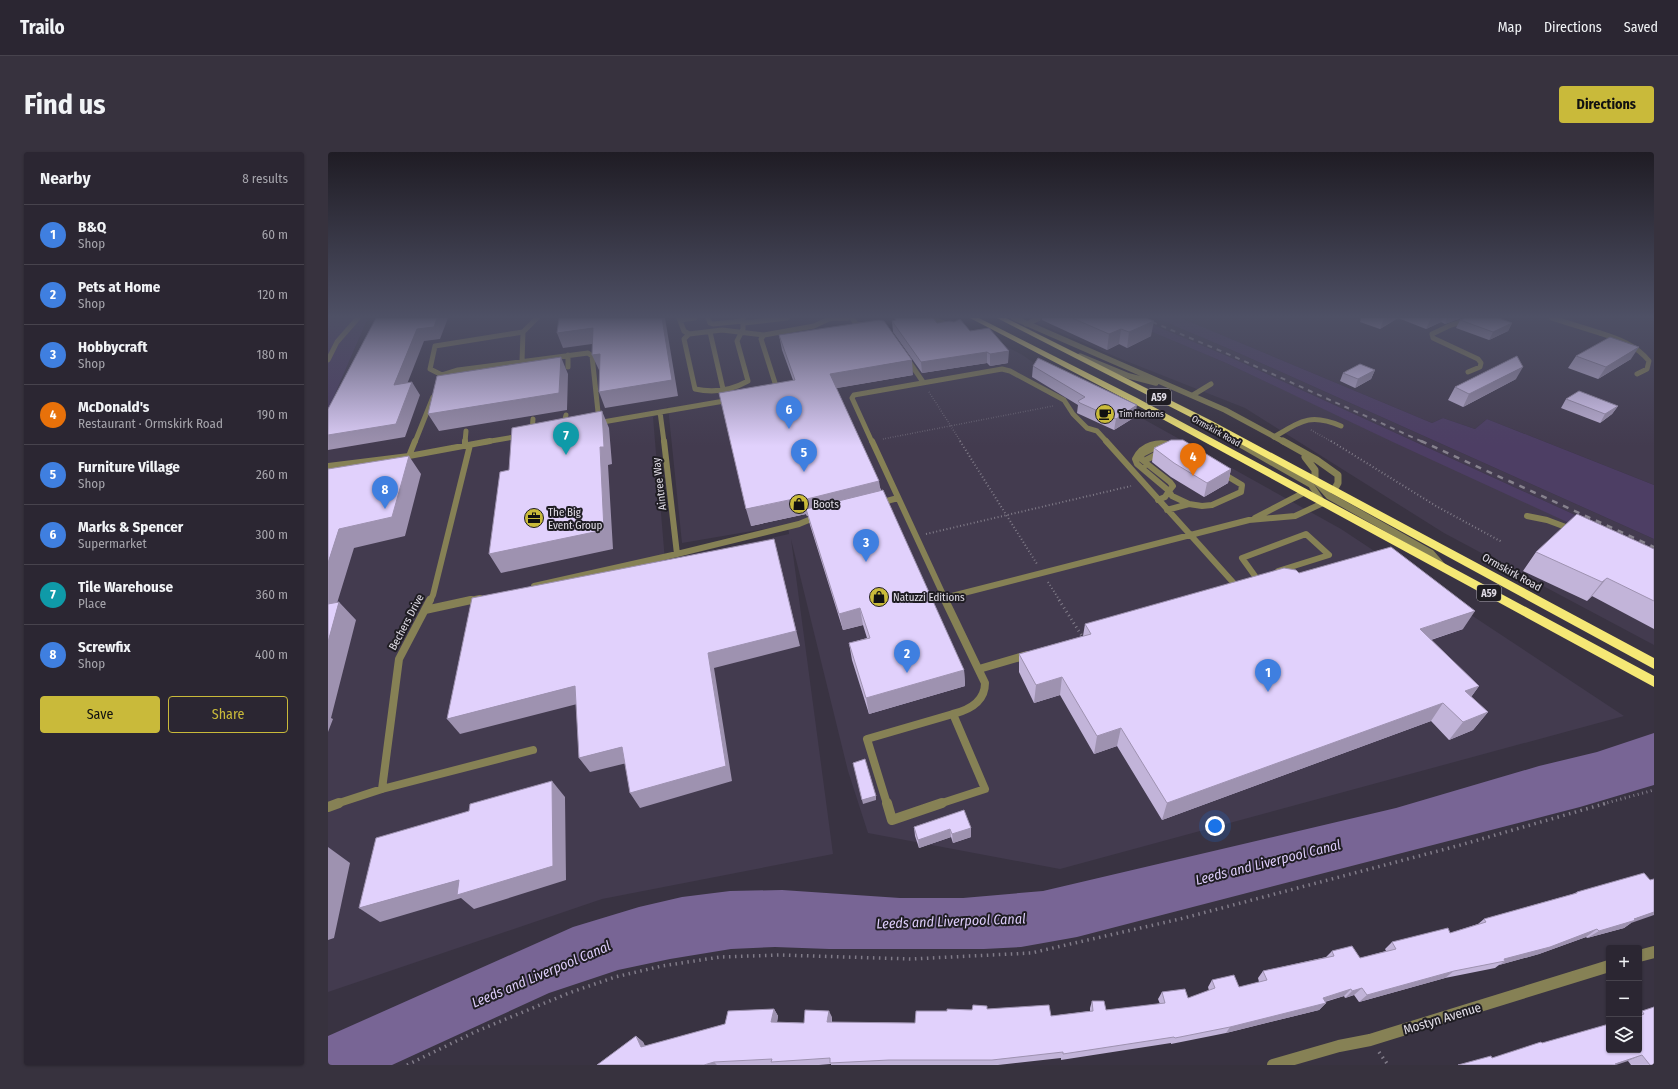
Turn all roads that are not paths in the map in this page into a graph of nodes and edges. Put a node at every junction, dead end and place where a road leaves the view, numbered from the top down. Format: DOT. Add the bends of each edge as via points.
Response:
graph roads {
  1 [pos="535,360"];
  2 [pos="432,361"];
  3 [pos="531,361"];
  4 [pos="568,361"];
  5 [pos="592,361"];
  6 [pos="689,361"];
  7 [pos="717,361"];
  8 [pos="742,361"];
  9 [pos="768,361"];
  10 [pos="908,361"];
  11 [pos="1058,361"];
  12 [pos="1086,361"];
  13 [pos="1092,361"];
  14 [pos="1110,361"];
  15 [pos="1479,361"];
  16 [pos="1649,361"];
  17 [pos="522,362"];
  18 [pos="493,365"];
  19 [pos="535,366"];
  20 [pos="568,367"];
  21 [pos="492,372"];
  22 [pos="1468,372"];
  23 [pos="1637,374"];
  24 [pos="442,375"];
  25 [pos="923,382"];
  26 [pos="1166,383"];
  27 [pos="1211,384"];
  28 [pos="723,388"];
  29 [pos="763,394"];
  30 [pos="1193,395"];
  31 [pos="739,398"];
  32 [pos="660,412"];
  33 [pos="566,414"];
  34 [pos="533,419"];
  35 [pos="599,423"];
  36 [pos="592,424"];
  37 [pos="1341,426"];
  38 [pos="570,428"];
  39 [pos="562,429"];
  40 [pos="555,430"];
  41 [pos="466,431"];
  42 [pos="539,433"];
  43 [pos="531,434"];
  44 [pos="1274,437"];
  45 [pos="467,445"];
  46 [pos="1300,452"];
  47 [pos="409,456"];
  48 [pos="328,466"];
  49 [pos="1218,472"];
  50 [pos="1310,486"];
  51 [pos="1169,491"];
  52 [pos="1329,496"];
  53 [pos="898,498"];
  54 [pos="1158,500"];
  55 [pos="1189,504"];
  56 [pos="868,505"];
  57 [pos="1167,510"];
  58 [pos="823,516"];
  59 [pos="1527,516"];
  60 [pos="1249,520"];
  61 [pos="1578,533"];
  62 [pos="1192,535"];
  63 [pos="677,554"];
  64 [pos="1254,586"];
  65 [pos="524,588"];
  66 [pos="486,597"];
  67 [pos="944,598"];
  68 [pos="425,610"];
  69 [pos="1034,653"];
  70 [pos="1654,664"];
  71 [pos="979,669"];
  72 [pos="1654,682"];
  73 [pos="954,714"];
  74 [pos="533,750"];
  75 [pos="382,789"];
  76 [pos="328,807"];
  77 [pos="1654,952"];
  78 [pos="1642,955"];
  79 [pos="1606,967"];
  80 [pos="1273,1065"];
  1 -- 19 [label="lane"];
  2 -- 24 [label="lane" via="430,370"];
  3 -- 17 [label="lane"];
  4 -- 20 [label="lane"];
  5 -- 35 [label="lane"];
  6 -- 28 [label="lane" via="695,390"];
  7 -- 28 [label="lane"];
  8 -- 28 [label="lane" via="748,381 742,385"];
  9 -- 29 [label="lane" via="776,386"];
  10 -- 25 [label="lane"];
  11 -- 50 [label="highway, Ormskirk Road / A59"];
  12 -- 50 [label="highway, Ormskirk Road / A59" via="1220,429"];
  13 -- 26 [label="street" via="1139,379"];
  14 -- 26 [label="street"];
  15 -- 22 [label="lane" via="1480,367"];
  16 -- 23 [label="lane" via="1647,368"];
  17 -- 18 [label="lane"];
  18 -- 21 [label="lane"];
  18 -- 24 [label="lane"];
  24 -- 47 [label="lane"];
  25 -- 53 [label="lane" via="852,396"];
  25 -- 54 [label="lane" via="1006,369 1065,401 1073,414 1087,428 1097,431"];
  26 -- 30 [label="street"];
  27 -- 30 [label="lane"];
  30 -- 44 [label="street"];
  31 -- 32 [label="lane"];
  32 -- 35 [label="lane"];
  32 -- 63 [label="lane, Aintree Way"];
  33 -- 39 [label="lane"];
  34 -- 43 [label="lane"];
  35 -- 36 [label="lane"];
  37 -- 44 [label="lane" via="1326,419 1312,417"];
  38 -- 39 [label="lane"];
  39 -- 40 [label="lane"];
  41 -- 45 [label="lane, Bechers Drive"];
  42 -- 43 [label="lane"];
  43 -- 45 [label="lane"];
  44 -- 46 [label="street"];
  45 -- 47 [label="lane"];
  45 -- 68 [label="lane, Bechers Drive" via="433,596"];
  46 -- 50 [label="street" via="1316,471 1317,475"];
  46 -- 52 [label="street" via="1338,475 1338,483"];
  47 -- 48 [label="lane"];
  49 -- 55 [label="lane" via="1242,485 1241,492 1212,505"];
  50 -- 52 [label="highway, Ormskirk Road / A59"];
  50 -- 52 [label="highway, Ormskirk Road / A59"];
  50 -- 60 [label="lane"];
  51 -- 51 [label="lane" via="1137,464 1135,458 1138,451 1156,443 1171,444 1178,450 1156,447 1142,454 1141,459 1146,466 1173,486"];
  51 -- 54 [label="lane" via="1165,497"];
  51 -- 55 [label="lane" via="1172,496"];
  52 -- 60 [label="lane" via="1295,516"];
  52 -- 70 [label="highway, Ormskirk Road / A59"];
  52 -- 72 [label="highway, Ormskirk Road / A59" via="1445,569"];
  53 -- 56 [label="lane"];
  53 -- 67 [label="lane"];
  54 -- 57 [label="lane"];
  55 -- 57 [label="lane"];
  57 -- 62 [label="lane"];
  58 -- 63 [label="lane"];
  59 -- 61 [label="lane" via="1546,520"];
  60 -- 62 [label="lane"];
  62 -- 64 [label="lane"];
  62 -- 67 [label="lane"];
  63 -- 65 [label="lane"];
  64 -- 64 [label="lane" via="1242,558 1306,534 1329,555"];
  66 -- 68 [label="lane"];
  67 -- 71 [label="lane"];
  68 -- 75 [label="lane, Bechers Drive" via="399,659"];
  69 -- 71 [label="lane"];
  71 -- 73 [label="lane" via="986,689 972,707"];
  73 -- 73 [label="lane" via="985,790 892,820 867,739"];
  74 -- 75 [label="lane"];
  75 -- 76 [label="lane"];
  77 -- 78 [label="street"];
  79 -- 80 [label="street, Mostyn Avenue" via="1370,1040"];
}
